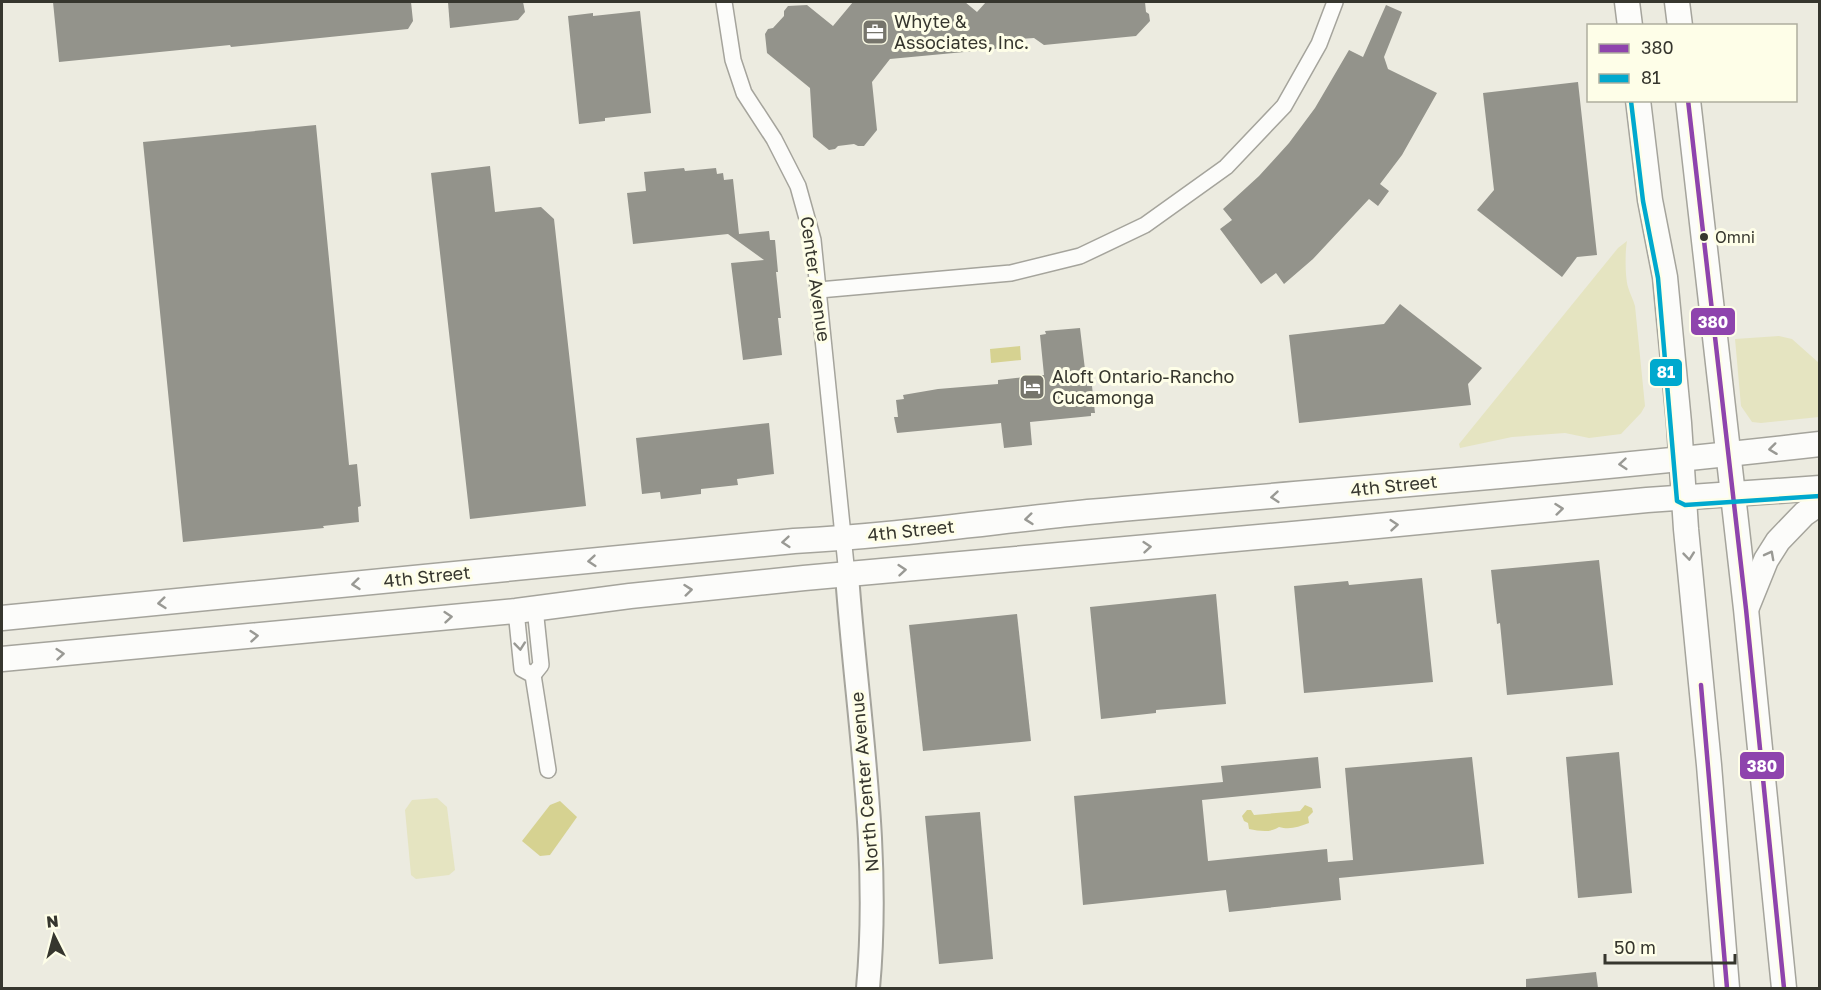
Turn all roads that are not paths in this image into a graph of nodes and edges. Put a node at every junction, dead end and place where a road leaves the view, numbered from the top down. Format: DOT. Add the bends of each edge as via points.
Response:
graph roads {
  1 [pos="724,2"];
  2 [pos="1335,2"];
  3 [pos="1627,2"];
  4 [pos="1677,2"];
  5 [pos="1630,24"];
  6 [pos="1680,24"];
  7 [pos="1638,102"];
  8 [pos="1688,102"];
  9 [pos="819,290"];
  10 [pos="1820,444"];
  11 [pos="1730,474"];
  12 [pos="1682,478"];
  13 [pos="1820,488"];
  14 [pos="1820,503"];
  15 [pos="844,538"];
  16 [pos="848,575"];
  17 [pos="1746,609"];
  18 [pos="525,610"];
  19 [pos="2,618"];
  20 [pos="2,660"];
  21 [pos="548,770"];
  22 [pos="868,988"];
  23 [pos="1726,988"];
  24 [pos="1784,988"];
  1 -- 9 [label="street, Center Avenue" via="733,60 744,93 798,186 813,240"];
  2 -- 9 [label="street" via="1319,44 1284,106 1226,167 1145,225 1080,256 1011,273"];
  3 -- 5 [label="main road"];
  4 -- 6 [label="main road"];
  7 -- 12 [label="main road" via="1650,200 1665,278"];
  8 -- 11 [label="main road"];
  9 -- 15 [label="street, Center Avenue"];
  10 -- 11 [label="main road, 4th Street, one-way"];
  11 -- 12 [label="main road, 4th Street"];
  11 -- 12 [label="main road, 4th Street"];
  11 -- 13 [label="main road, 4th Street"];
  11 -- 17 [label="main road"];
  12 -- 15 [label="main road, 4th Street, one-way" via="1333,492"];
  16 -- 12 [label="main road, 4th Street, one-way"];
  12 -- 23 [label="main road, one-way"];
  17 -- 14 [label="main road, one-way" via="1778,541"];
  15 -- 16 [label="street, Center Avenue"];
  15 -- 19 [label="main road, 4th Street, one-way"];
  18 -- 16 [label="main road, 4th Street, one-way"];
  16 -- 22 [label="street, North Center Avenue" via="873,877"];
  17 -- 24 [label="main road"];
  20 -- 18 [label="main road, 4th Street, one-way"];
  18 -- 21 [label="street" via="522,669 533,675"];
}
